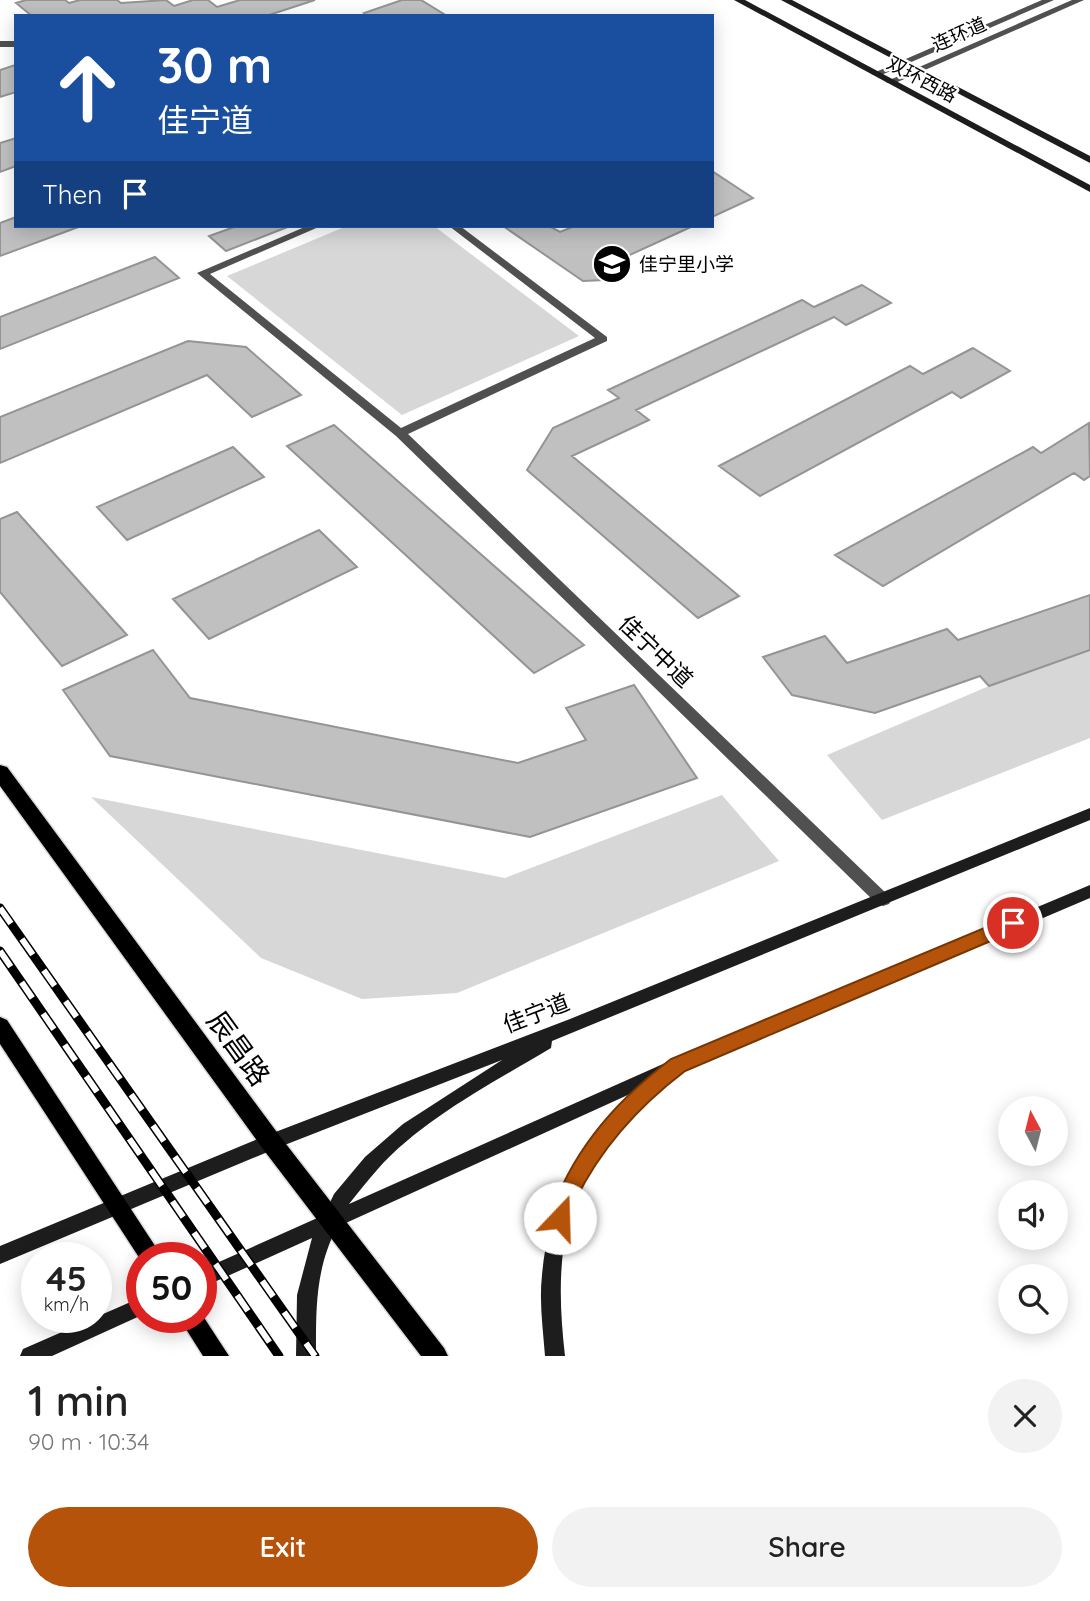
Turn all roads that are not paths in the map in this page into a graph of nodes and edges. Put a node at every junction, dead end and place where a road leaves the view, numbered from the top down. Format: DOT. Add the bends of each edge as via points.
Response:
graph roads {
  1 [pos="738,0"];
  2 [pos="785,0"];
  3 [pos="1050,0"];
  4 [pos="1080,0"];
  5 [pos="904,62"];
  6 [pos="919,70"];
  7 [pos="876,74"];
  8 [pos="890,82"];
  9 [pos="1090,160"];
  10 [pos="1090,189"];
  11 [pos="311,228"];
  12 [pos="457,228"];
  13 [pos="400,433"];
  14 [pos="0,772"];
  15 [pos="1090,814"];
  16 [pos="1090,891"];
  17 [pos="883,900"];
  18 [pos="576,1024"];
  19 [pos="0,1026"];
  20 [pos="678,1065"];
  21 [pos="271,1142"];
  22 [pos="118,1206"];
  23 [pos="331,1219"];
  24 [pos="142,1242"];
  25 [pos="0,1255"];
  26 [pos="217,1272"];
  27 [pos="126,1313"];
  28 [pos="201,1333"];
  29 [pos="30,1356"];
  30 [pos="217,1356"];
  31 [pos="306,1356"];
  32 [pos="436,1356"];
  33 [pos="555,1356"];
  1 -- 7 [label="main road, 双环西路"];
  2 -- 5 [label="main road, 双环西路"];
  3 -- 5 [label="street, 连环道"];
  4 -- 6 [label="street, 连环道"];
  5 -- 6 [label="main road, 双环西路"];
  5 -- 7 [label="street, 连环道"];
  6 -- 8 [label="street, 连环道"];
  6 -- 9 [label="main road, 双环西路"];
  7 -- 8 [label="main road, 双环西路"];
  8 -- 10 [label="main road, 双环西路"];
  11 -- 13 [label="street, 佳宁中道" via="202,273"];
  12 -- 13 [label="street" via="603,339"];
  13 -- 17 [label="street, 佳宁中道"];
  14 -- 21 [label="main road, 辰昌路"];
  15 -- 17 [label="main road, 佳宁道"];
  16 -- 20 [label="main road"];
  17 -- 18 [label="main road, 佳宁道"];
  18 -- 21 [label="main road, 佳宁道"];
  18 -- 23 [label="main road" via="414,1123 346,1193"];
  19 -- 22 [label="main road"];
  20 -- 23 [label="main road"];
  20 -- 33 [label="main road" via="637,1096 610,1126 567,1197 554,1239 550,1280"];
  21 -- 22 [label="main road, 佳宁道"];
  21 -- 23 [label="main road, 辰昌路"];
  22 -- 24 [label="main road"];
  22 -- 25 [label="main road, 佳宁道"];
  23 -- 26 [label="main road"];
  23 -- 31 [label="main road" via="307,1282"];
  23 -- 32 [label="main road, 辰昌路"];
  27 -- 29 [label="main road"];
  28 -- 30 [label="main road"];
}
